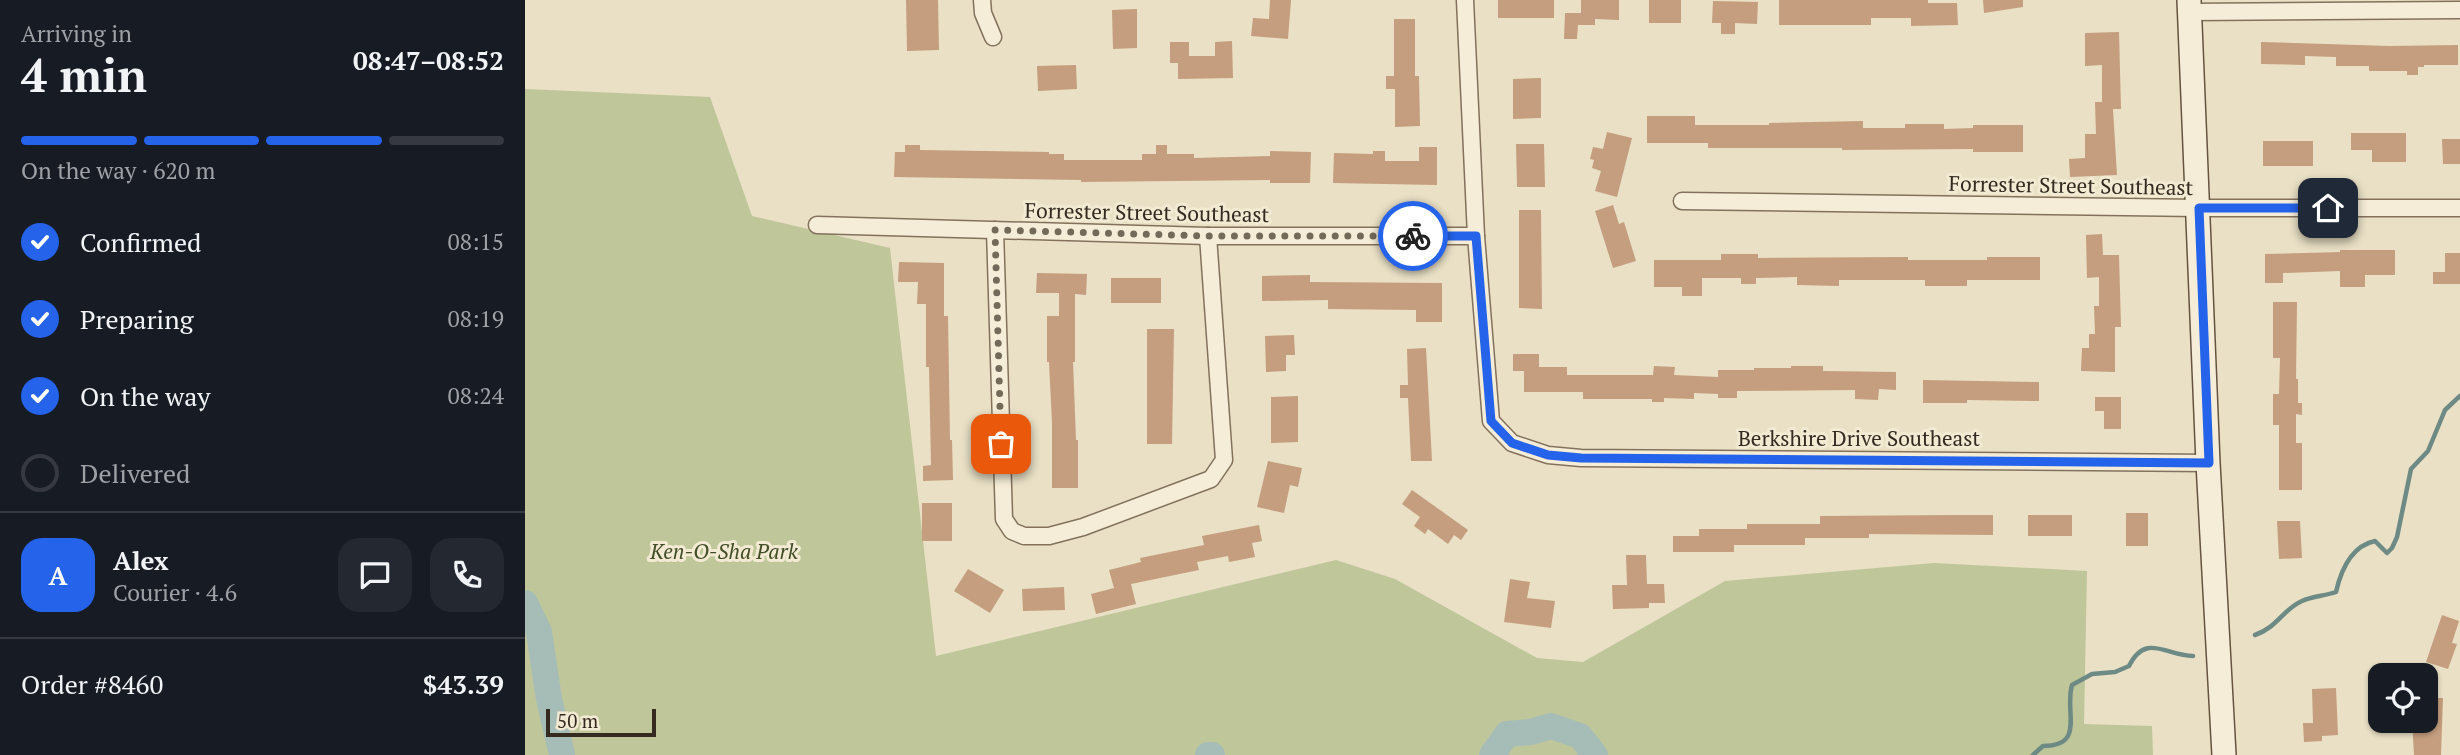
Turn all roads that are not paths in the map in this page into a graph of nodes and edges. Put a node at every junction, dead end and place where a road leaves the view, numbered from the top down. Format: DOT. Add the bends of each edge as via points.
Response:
graph roads {
  1 [pos="982,0"];
  2 [pos="1465,0"];
  3 [pos="2189,6"];
  4 [pos="2460,10"];
  5 [pos="993,37"];
  6 [pos="1682,201"];
  7 [pos="2199,208"];
  8 [pos="2460,208"];
  9 [pos="817,225"];
  10 [pos="995,230"];
  11 [pos="1209,236"];
  12 [pos="1476,236"];
  13 [pos="2209,463"];
  14 [pos="2224,755"];
  1 -- 5 [label="street"];
  2 -- 12 [label="street"];
  3 -- 4 [label="street"];
  3 -- 7 [label="main road"];
  6 -- 7 [label="street, Forrester Street Southeast"];
  7 -- 8 [label="street, Forrester Street Southeast"];
  7 -- 13 [label="main road"];
  9 -- 10 [label="street, Forrester Street Southeast"];
  10 -- 11 [label="street, Forrester Street Southeast"];
  10 -- 11 [label="street" via="1004,519 1012,531 1024,536 1049,536 1083,527 1167,498 1211,479 1224,460"];
  11 -- 12 [label="street, Forrester Street Southeast"];
  12 -- 13 [label="street, Berkshire Drive Southeast" via="1491,421 1512,443 1548,455"];
  13 -- 14 [label="main road"];
}
